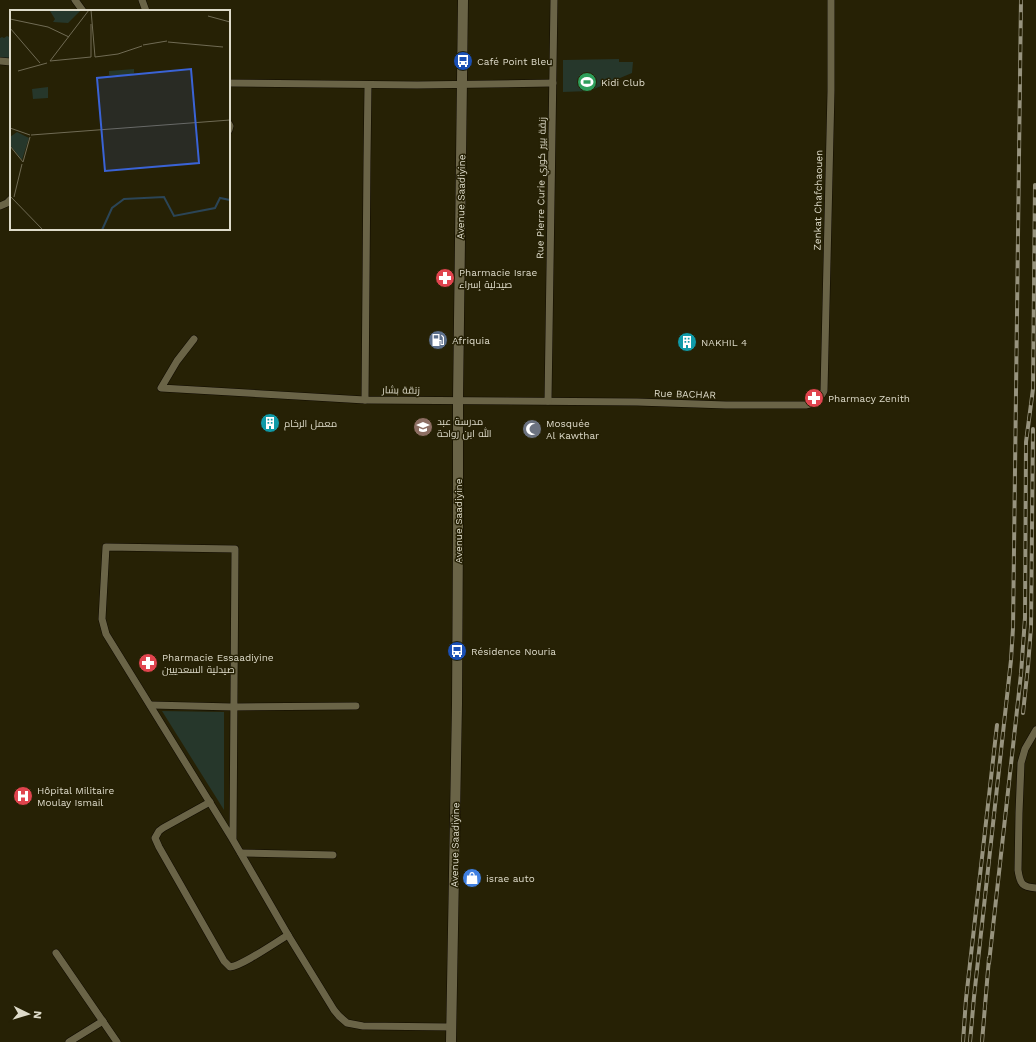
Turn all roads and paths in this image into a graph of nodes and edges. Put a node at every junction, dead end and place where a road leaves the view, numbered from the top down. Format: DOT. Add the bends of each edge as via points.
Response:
graph roads {
  1 [pos="75,0"];
  2 [pos="142,0"];
  3 [pos="463,0"];
  4 [pos="554,0"];
  5 [pos="831,0"];
  6 [pos="82,10"];
  7 [pos="146,10"];
  8 [pos="230,83"];
  9 [pos="553,84"];
  10 [pos="368,85"];
  11 [pos="462,85"];
  12 [pos="10,200"];
  13 [pos="0,206"];
  14 [pos="194,339"];
  15 [pos="820,398"];
  16 [pos="365,400"];
  17 [pos="458,400"];
  18 [pos="548,401"];
  19 [pos="151,705"];
  20 [pos="356,706"];
  21 [pos="233,707"];
  22 [pos="1036,730"];
  23 [pos="210,802"];
  24 [pos="233,840"];
  25 [pos="241,853"];
  26 [pos="333,855"];
  27 [pos="1036,888"];
  28 [pos="288,935"];
  29 [pos="56,953"];
  30 [pos="103,1021"];
  31 [pos="452,1027"];
  32 [pos="69,1042"];
  33 [pos="117,1042"];
  34 [pos="451,1042"];
  1 -- 6 [label="street"];
  2 -- 7 [label="street"];
  3 -- 11 [label="main road, Avenue Saadiyine"];
  4 -- 9 [label="street, Rue Pierre Curie زنقة بيير كوري"];
  5 -- 15 [label="street, Zenkat Chafchaouen" via="824,391"];
  8 -- 10 [label="street"];
  9 -- 11 [label="street"];
  9 -- 18 [label="street, Rue Pierre Curie زنقة بيير كوري"];
  10 -- 11 [label="street"];
  10 -- 16 [label="street"];
  11 -- 17 [label="main road, Avenue Saadiyine"];
  12 -- 13 [label="street"];
  14 -- 16 [label="street, زنقة بشار" via="161,388"];
  15 -- 18 [label="street, Rue BACHAR" via="806,405"];
  16 -- 17 [label="street, زنقة بشار"];
  17 -- 18 [label="street, زنقة بشار"];
  17 -- 31 [label="main road, Avenue Saadiyine"];
  19 -- 21 [label="street"];
  19 -- 21 [label="street" via="106,634 102,619 106,547 234,549"];
  19 -- 23 [label="street"];
  20 -- 21 [label="street"];
  21 -- 24 [label="street"];
  22 -- 27 [label="street" via="1025,749 1021,763 1018,863 1019,879 1022,884"];
  23 -- 24 [label="street"];
  23 -- 28 [label="street" via="163,828 155,838 224,961 234,966"];
  24 -- 25 [label="street"];
  25 -- 26 [label="street"];
  25 -- 28 [label="street"];
  28 -- 31 [label="street" via="334,1010 346,1023 363,1026"];
  29 -- 30 [label="street"];
  30 -- 32 [label="street"];
  30 -- 33 [label="street"];
  31 -- 34 [label="main road, Avenue Saadiyine"];
}
